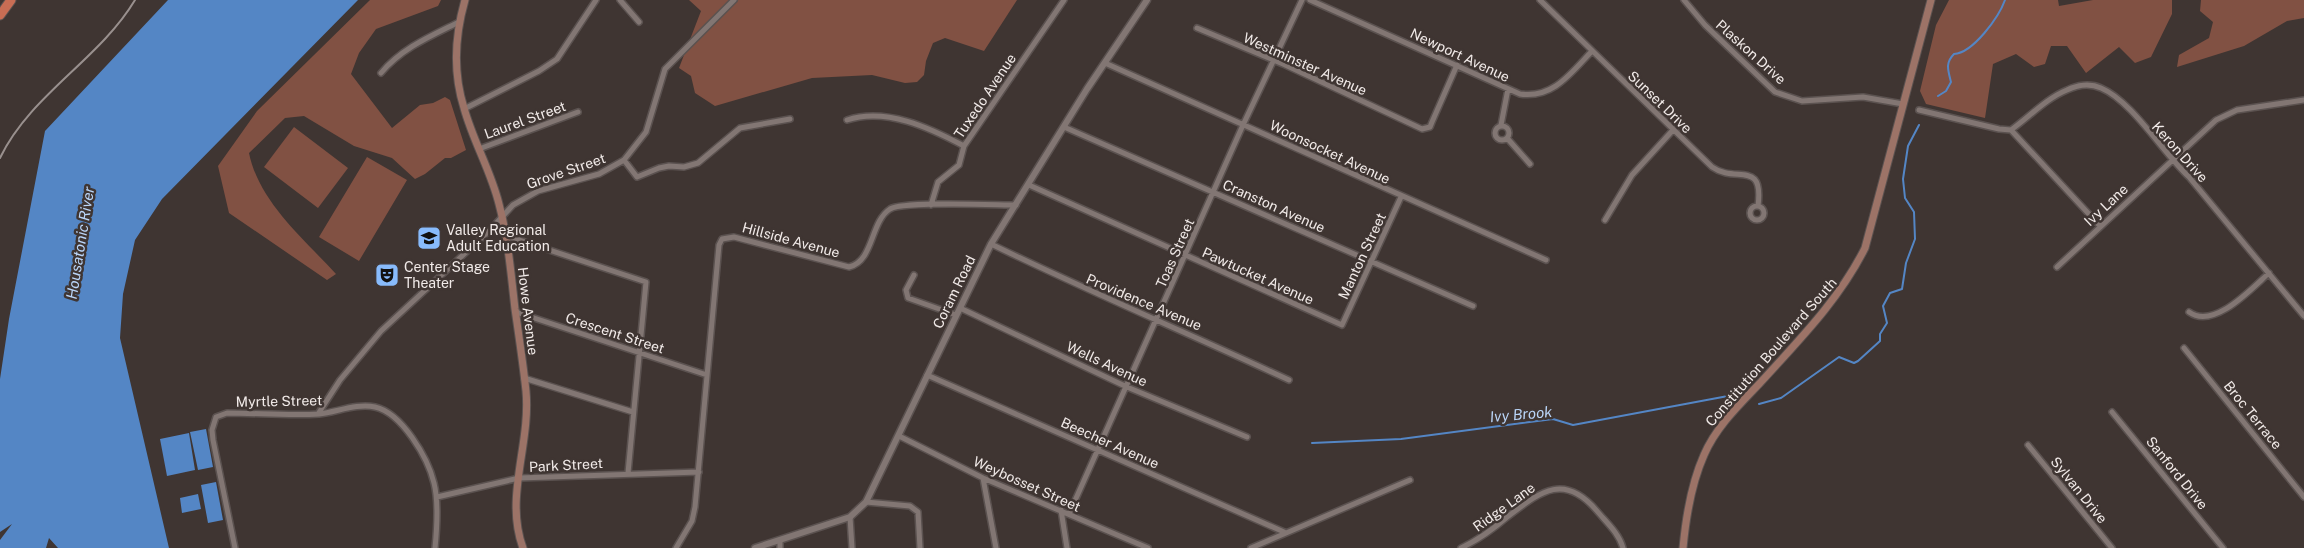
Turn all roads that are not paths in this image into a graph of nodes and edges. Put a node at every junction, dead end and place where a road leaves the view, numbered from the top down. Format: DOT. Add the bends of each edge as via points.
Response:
graph roads {
  1 [pos="11,0"];
  2 [pos="464,0"];
  3 [pos="596,0"];
  4 [pos="620,0"];
  5 [pos="734,0"];
  6 [pos="1064,0"];
  7 [pos="1147,0"];
  8 [pos="1302,0"];
  9 [pos="1310,0"];
  10 [pos="1540,0"];
  11 [pos="1684,0"];
  12 [pos="1931,0"];
  13 [pos="0,15"];
  14 [pos="459,22"];
  15 [pos="639,22"];
  16 [pos="1197,28"];
  17 [pos="1592,51"];
  18 [pos="1273,62"];
  19 [pos="1105,63"];
  20 [pos="1457,65"];
  21 [pos="381,72"];
  22 [pos="1508,89"];
  23 [pos="2304,100"];
  24 [pos="1903,104"];
  25 [pos="464,109"];
  26 [pos="1919,110"];
  27 [pos="578,112"];
  28 [pos="790,118"];
  29 [pos="846,120"];
  30 [pos="1243,124"];
  31 [pos="1501,125"];
  32 [pos="1064,127"];
  33 [pos="1673,130"];
  34 [pos="2011,130"];
  35 [pos="1507,138"];
  36 [pos="964,146"];
  37 [pos="479,149"];
  38 [pos="624,160"];
  39 [pos="2171,160"];
  40 [pos="1530,164"];
  41 [pos="1029,185"];
  42 [pos="1214,191"];
  43 [pos="1402,198"];
  44 [pos="931,205"];
  45 [pos="1017,205"];
  46 [pos="1758,206"];
  47 [pos="502,217"];
  48 [pos="1605,220"];
  49 [pos="2100,226"];
  50 [pos="506,236"];
  51 [pos="991,244"];
  52 [pos="1186,256"];
  53 [pos="1546,260"];
  54 [pos="1372,263"];
  55 [pos="2057,267"];
  56 [pos="2269,273"];
  57 [pos="914,275"];
  58 [pos="1473,306"];
  59 [pos="958,311"];
  60 [pos="516,312"];
  61 [pos="2189,312"];
  62 [pos="2304,316"];
  63 [pos="1157,320"];
  64 [pos="1342,325"];
  65 [pos="2184,348"];
  66 [pos="639,353"];
  67 [pos="928,374"];
  68 [pos="707,375"];
  69 [pos="524,378"];
  70 [pos="1289,380"];
  71 [pos="1127,387"];
  72 [pos="633,412"];
  73 [pos="2112,412"];
  74 [pos="318,414"];
  75 [pos="899,436"];
  76 [pos="1247,437"];
  77 [pos="2028,445"];
  78 [pos="1099,451"];
  79 [pos="699,472"];
  80 [pos="628,473"];
  81 [pos="519,478"];
  82 [pos="983,478"];
  83 [pos="1410,480"];
  84 [pos="436,497"];
  85 [pos="2304,497"];
  86 [pos="866,502"];
  87 [pos="1061,510"];
  88 [pos="1069,514"];
  89 [pos="850,517"];
  90 [pos="1284,532"];
  91 [pos="780,540"];
  92 [pos="235,548"];
  93 [pos="435,548"];
  94 [pos="523,548"];
  95 [pos="676,548"];
  96 [pos="755,548"];
  97 [pos="780,548"];
  98 [pos="852,548"];
  99 [pos="920,548"];
  100 [pos="996,548"];
  101 [pos="1067,548"];
  102 [pos="1148,548"];
  103 [pos="1251,548"];
  104 [pos="1461,548"];
  105 [pos="1623,548"];
  106 [pos="1683,548"];
  107 [pos="2112,548"];
  108 [pos="2223,548"];
  1 -- 13 [label="highway"];
  2 -- 14 [label="main road, Howe Avenue"];
  3 -- 25 [label="street" via="557,59 539,72"];
  4 -- 15 [label="street"];
  5 -- 38 [label="street, Grove Street" via="665,69 648,125 634,150"];
  6 -- 36 [label="street, Tuxedo Avenue"];
  7 -- 19 [label="street, Coram Road"];
  8 -- 18 [label="street, Toas Street"];
  9 -- 20 [label="street, Newport Avenue"];
  10 -- 17 [label="street, Sunset Drive"];
  11 -- 24 [label="street, Plaskon Drive" via="1775,92 1802,101 1863,97"];
  12 -- 24 [label="main road, Constitution Boulevard South"];
  14 -- 21 [label="street" via="409,48"];
  14 -- 25 [label="main road, Howe Avenue" via="456,59"];
  16 -- 18 [label="street, Westminster Avenue"];
  17 -- 22 [label="street, Newport Avenue" via="1558,86 1544,93 1532,96"];
  17 -- 33 [label="street, Sunset Drive"];
  18 -- 20 [label="street, Westminster Avenue" via="1422,129 1430,127"];
  18 -- 30 [label="street, Toas Street"];
  19 -- 30 [label="street, Woonsocket Avenue"];
  19 -- 32 [label="street, Coram Road"];
  20 -- 22 [label="street, Newport Avenue"];
  22 -- 31 [label="street"];
  23 -- 39 [label="street, Ivy Lane" via="2227,114 2206,128"];
  24 -- 106 [label="main road, Constitution Boulevard South" via="1866,248 1830,305 1720,428 1704,454 1689,504"];
  25 -- 37 [label="main road, Howe Avenue"];
  26 -- 34 [label="street"];
  27 -- 37 [label="street, Laurel Street"];
  28 -- 38 [label="street" via="740,128 705,159 691,166 664,167 637,178"];
  29 -- 36 [label="street" via="872,118 909,122"];
  30 -- 42 [label="street, Toas Street"];
  30 -- 43 [label="street, Woonsocket Avenue"];
  31 -- 35 [label="street" via="1508,130"];
  31 -- 35 [label="street" via="1495,136 1501,140"];
  32 -- 41 [label="street, Coram Road"];
  32 -- 42 [label="street, Cranston Avenue"];
  33 -- 46 [label="street, Sunset Drive" via="1720,172 1746,174 1756,179 1760,188"];
  33 -- 48 [label="street" via="1632,175"];
  34 -- 39 [label="street, Keron Drive" via="2069,89 2080,85 2099,87 2121,102"];
  34 -- 49 [label="street"];
  35 -- 40 [label="street"];
  36 -- 44 [label="street, Tuxedo Avenue" via="959,165 938,182"];
  37 -- 47 [label="main road, Howe Avenue"];
  38 -- 47 [label="street, Grove Street" via="599,174 538,191 513,205"];
  39 -- 49 [label="street, Ivy Lane"];
  39 -- 56 [label="street, Keron Drive"];
  41 -- 45 [label="street, Coram Road"];
  41 -- 52 [label="street, Pawtucket Avenue"];
  42 -- 52 [label="street, Toas Street"];
  42 -- 54 [label="street, Cranston Avenue"];
  43 -- 53 [label="street, Woonsocket Avenue"];
  43 -- 54 [label="street, Manton Street"];
  44 -- 45 [label="street, Hillside Avenue"];
  44 -- 68 [label="street, Hillside Avenue" via="891,209 883,216 860,261 849,267 734,237 722,239"];
  45 -- 51 [label="street, Coram Road"];
  47 -- 50 [label="main road, Howe Avenue"];
  47 -- 74 [label="street, Grove Street" via="381,331 340,380"];
  49 -- 55 [label="street, Ivy Lane"];
  50 -- 60 [label="main road, Howe Avenue"];
  50 -- 66 [label="street" via="646,282"];
  51 -- 59 [label="street, Coram Road"];
  51 -- 63 [label="street, Providence Avenue"];
  52 -- 63 [label="street, Toas Street"];
  52 -- 64 [label="street, Pawtucket Avenue"];
  54 -- 58 [label="street, Cranston Avenue"];
  54 -- 64 [label="street, Manton Street"];
  56 -- 61 [label="street" via="2217,314 2199,317"];
  56 -- 62 [label="street, Keron Drive"];
  57 -- 59 [label="street, Wells Avenue" via="906,290 908,298"];
  59 -- 67 [label="street, Coram Road"];
  59 -- 71 [label="street, Wells Avenue"];
  60 -- 66 [label="street, Crescent Street"];
  60 -- 69 [label="main road, Howe Avenue"];
  63 -- 70 [label="street, Providence Avenue"];
  63 -- 71 [label="street, Toas Street"];
  65 -- 85 [label="street, Broc Terrace"];
  66 -- 68 [label="street, Crescent Street"];
  66 -- 72 [label="street"];
  67 -- 75 [label="street, Coram Road"];
  67 -- 78 [label="street, Beecher Avenue"];
  68 -- 79 [label="street, Hillside Avenue"];
  69 -- 72 [label="street"];
  69 -- 81 [label="main road, Howe Avenue" via="528,418"];
  71 -- 76 [label="street, Wells Avenue"];
  71 -- 78 [label="street, Toas Street"];
  72 -- 80 [label="street"];
  73 -- 108 [label="street, Sanford Drive"];
  74 -- 84 [label="street, Myrtle Street" via="364,406 377,407 390,414 414,439 430,470"];
  74 -- 92 [label="street, Myrtle Street" via="227,413 216,417 212,430"];
  75 -- 82 [label="street, Weybosset Street"];
  75 -- 86 [label="street, Coram Road"];
  77 -- 107 [label="street, Sylvan Drive"];
  78 -- 88 [label="street, Toas Street"];
  78 -- 90 [label="street, Beecher Avenue"];
  79 -- 80 [label="street, Park Street"];
  79 -- 95 [label="street, Hillside Avenue" via="692,521"];
  80 -- 81 [label="street, Park Street"];
  81 -- 84 [label="street, Park Street"];
  81 -- 94 [label="main road, Howe Avenue" via="516,522"];
  82 -- 87 [label="street, Weybosset Street"];
  82 -- 100 [label="street"];
  83 -- 90 [label="street"];
  84 -- 93 [label="street, Myrtle Street"];
  86 -- 89 [label="street, Coram Road"];
  86 -- 99 [label="street" via="910,506 918,512"];
  87 -- 88 [label="street, Weybosset Street"];
  87 -- 101 [label="street"];
  88 -- 102 [label="street, Weybosset Street"];
  89 -- 91 [label="street, Coram Road"];
  89 -- 98 [label="street"];
  90 -- 103 [label="street"];
  91 -- 96 [label="street, Coram Road"];
  91 -- 97 [label="street"];
  104 -- 105 [label="street, Ridge Lane" via="1492,530 1534,496 1557,488 1578,493 1587,500 1617,534"];
}
